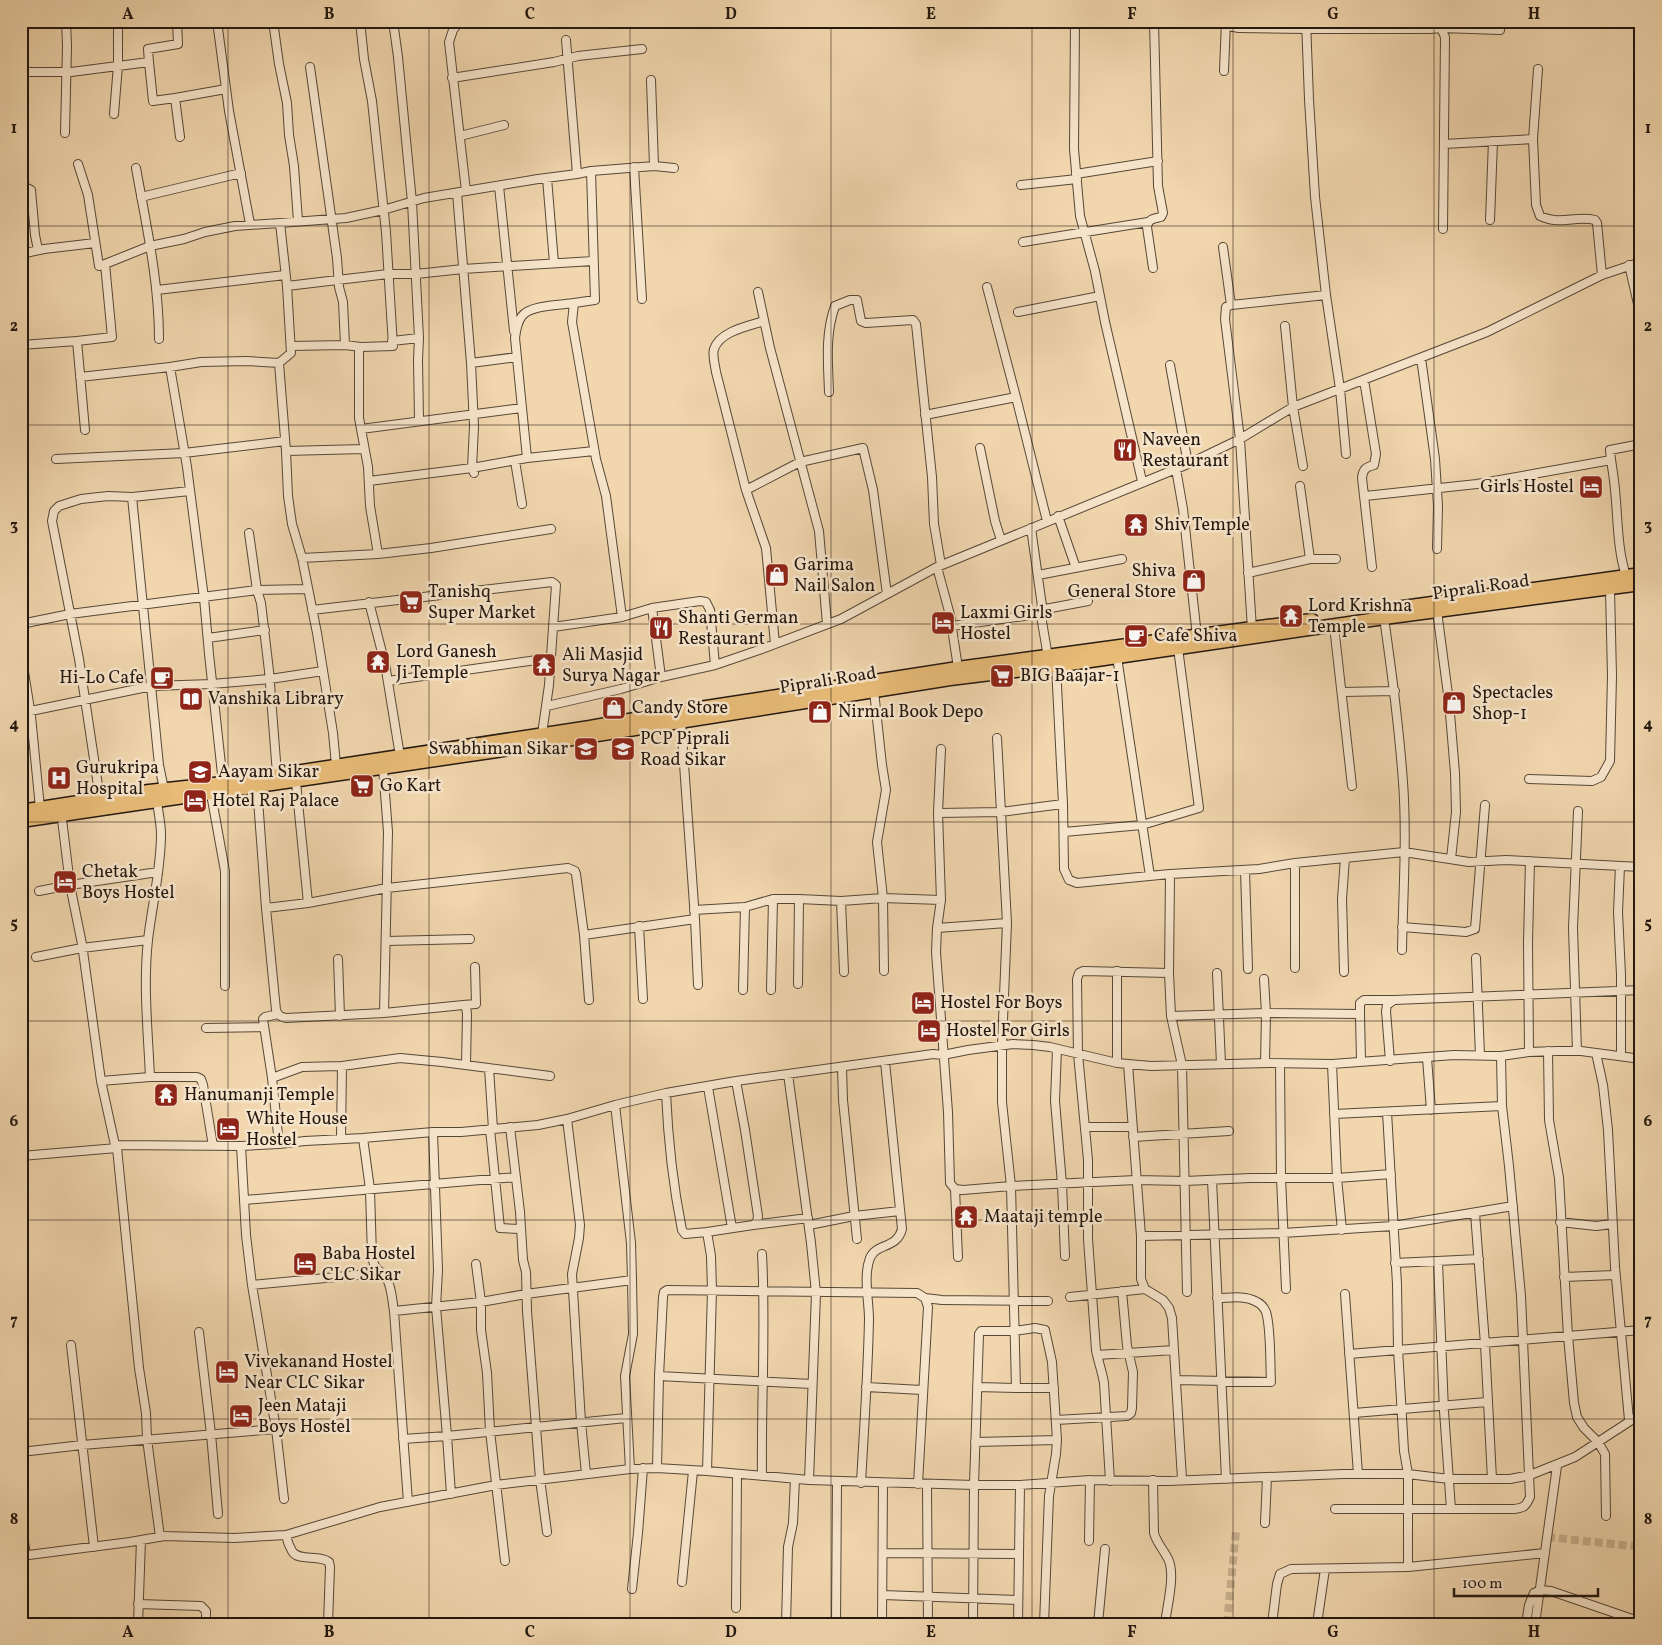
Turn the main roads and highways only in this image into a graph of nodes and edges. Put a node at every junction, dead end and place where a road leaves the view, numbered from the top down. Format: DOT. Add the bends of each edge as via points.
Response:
graph roads {
  1 [pos="1641,574"];
  2 [pos="1641,584"];
  3 [pos="1052,662"];
  4 [pos="61,810"];
  5 [pos="21,811"];
  6 [pos="21,822"];
  1 -- 3 [label="main road" via="1197,636"];
  2 -- 3 [label="main road, Piprali Road" via="1118,657"];
  3 -- 4 [label="main road, Piprali Road" via="296,782"];
  3 -- 4 [label="main road" via="958,668 400,756 100,799"];
  4 -- 5 [label="main road" via="40,808"];
  4 -- 6 [label="main road, Piprali Road"];
}
